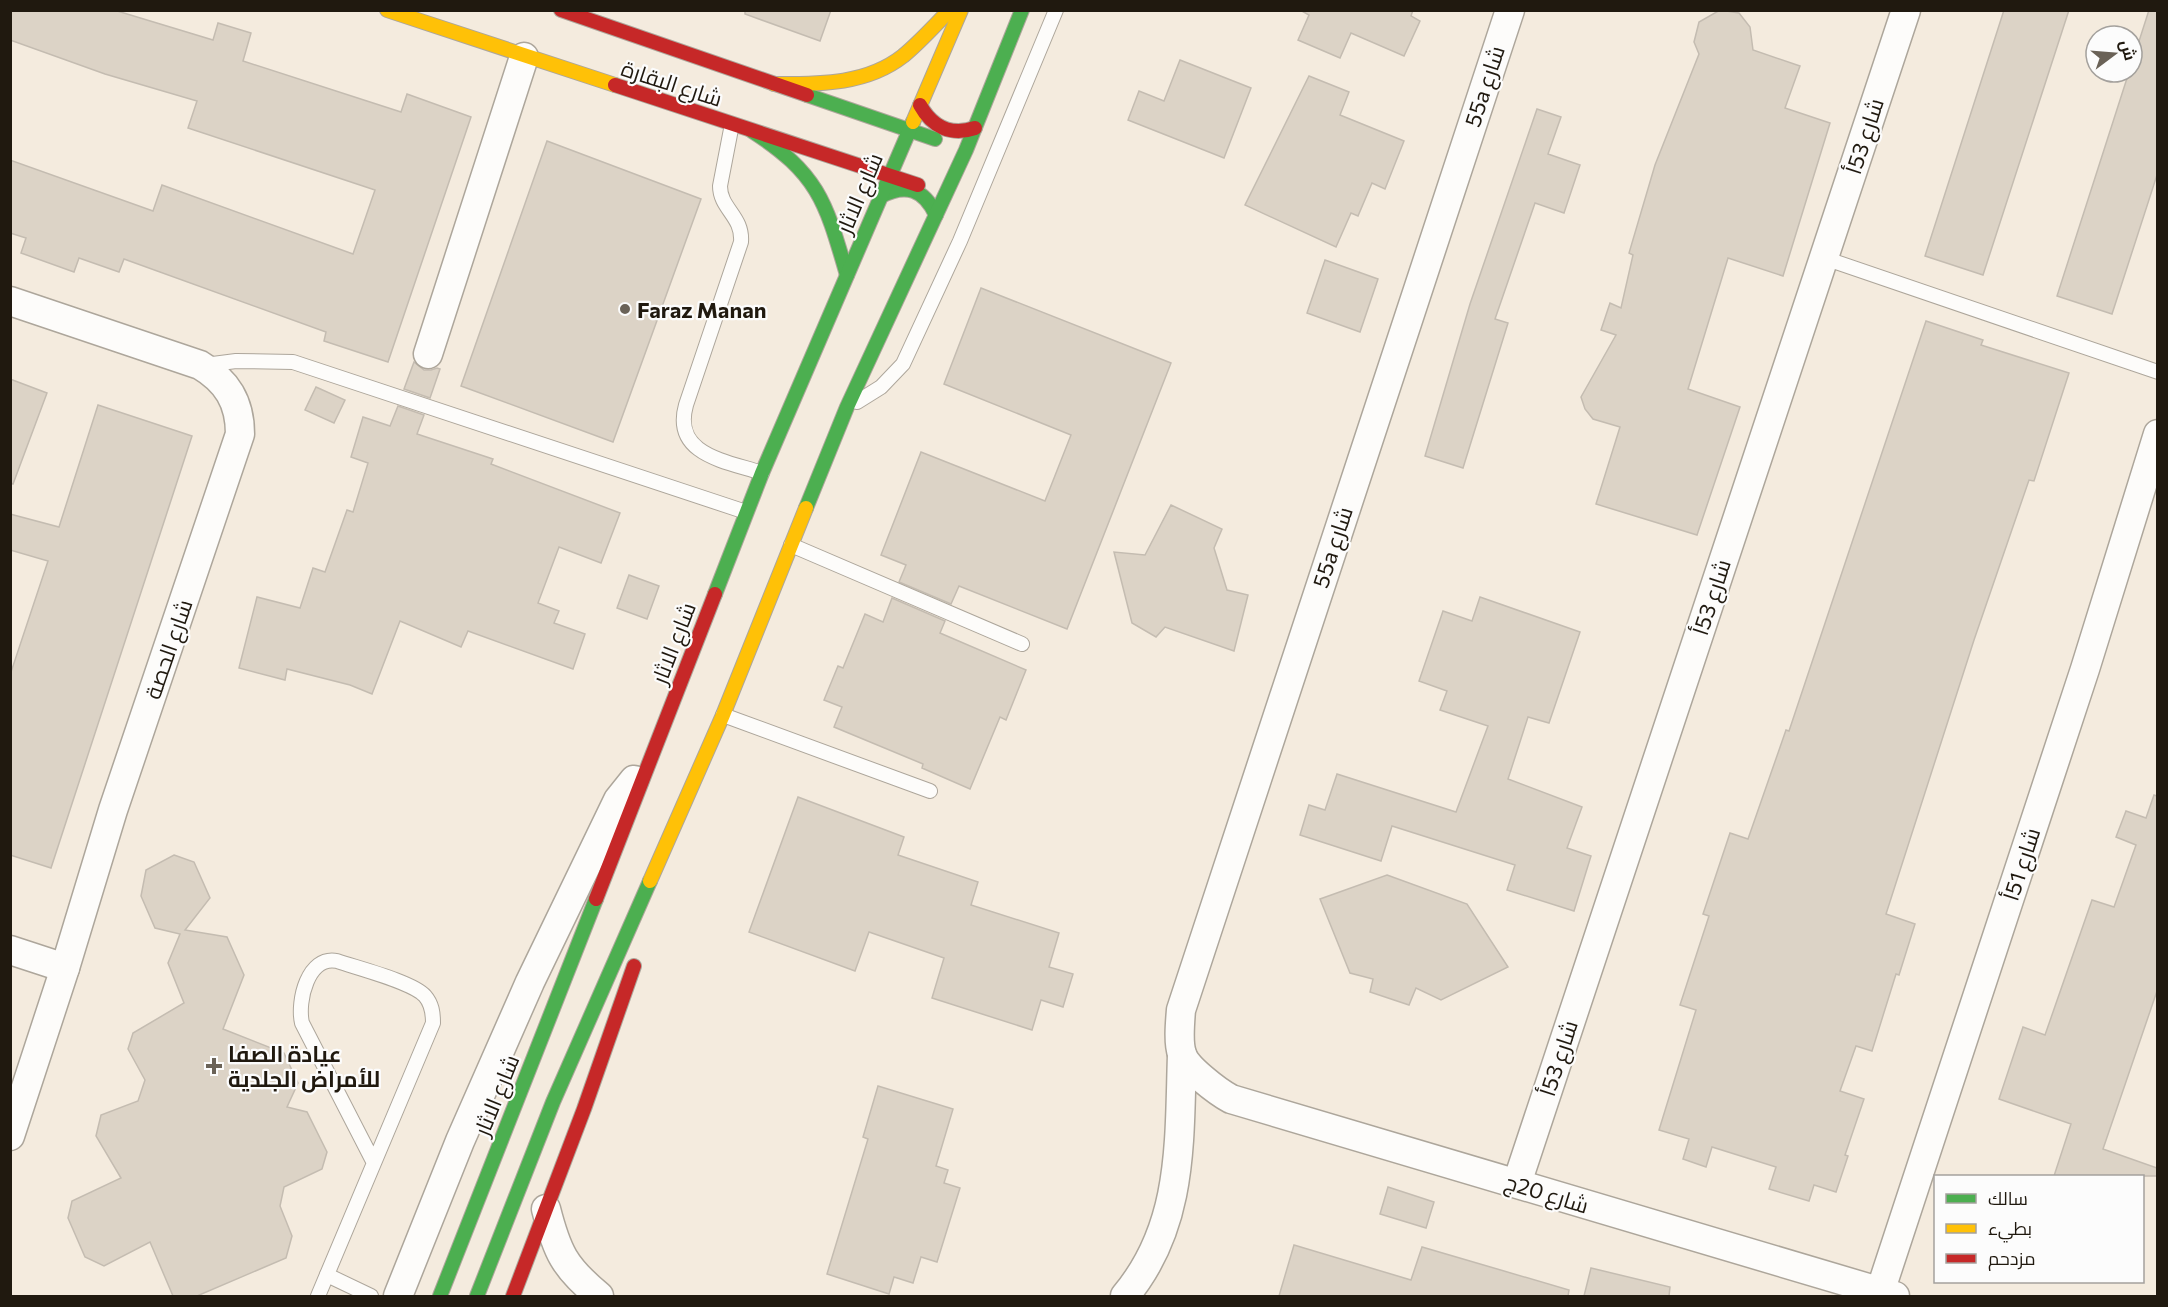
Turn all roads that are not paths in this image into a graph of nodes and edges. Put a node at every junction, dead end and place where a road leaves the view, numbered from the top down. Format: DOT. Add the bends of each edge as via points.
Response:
graph roads {
  1 [pos="387,10"];
  2 [pos="561,10"];
  3 [pos="950,10"];
  4 [pos="961,10"];
  5 [pos="1022,10"];
  6 [pos="1056,10"];
  7 [pos="1510,10"];
  8 [pos="1906,10"];
  9 [pos="592,16"];
  10 [pos="524,57"];
  11 [pos="774,84"];
  12 [pos="920,105"];
  13 [pos="732,124"];
  14 [pos="975,128"];
  15 [pos="909,130"];
  16 [pos="752,131"];
  17 [pos="966,150"];
  18 [pos="889,175"];
  19 [pos="945,194"];
  20 [pos="881,196"];
  21 [pos="936,215"];
  22 [pos="1824,258"];
  23 [pos="847,276"];
  24 [pos="10,301"];
  25 [pos="428,354"];
  26 [pos="200,365"];
  27 [pos="2157,372"];
  28 [pos="847,407"];
  29 [pos="2157,434"];
  30 [pos="762,473"];
  31 [pos="746,512"];
  32 [pos="791,545"];
  33 [pos="1022,644"];
  34 [pos="723,715"];
  35 [pos="648,770"];
  36 [pos="930,791"];
  37 [pos="654,871"];
  38 [pos="647,925"];
  39 [pos="10,950"];
  40 [pos="637,957"];
  41 [pos="65,968"];
  42 [pos="1182,1055"];
  43 [pos="10,1136"];
  44 [pos="374,1163"];
  45 [pos="1517,1183"];
  46 [pos="546,1209"];
  47 [pos="327,1275"];
  48 [pos="1888,1294"];
  49 [pos="318,1296"];
  50 [pos="371,1296"];
  51 [pos="398,1296"];
  52 [pos="440,1296"];
  53 [pos="477,1296"];
  54 [pos="513,1296"];
  55 [pos="598,1296"];
  56 [pos="1125,1296"];
  1 -- 10 [label="main road, شارع البقارة"];
  2 -- 9 [label="main road, شارع البقارة"];
  3 -- 11 [label="main road" via="902,56 881,70 854,80 825,84"];
  4 -- 12 [label="main road, شارع الاثار"];
  5 -- 14 [label="main road"];
  6 -- 28 [label="lane" via="960,241 903,364 881,387"];
  7 -- 42 [label="street, 55a شارع" via="1181,1010"];
  8 -- 22 [label="street, شارع 53أ"];
  9 -- 11 [label="main road, شارع البقارة"];
  10 -- 13 [label="main road, شارع البقارة"];
  10 -- 25 [label="street"];
  11 -- 15 [label="main road, شارع البقارة"];
  12 -- 14 [label="main road" via="932,123 945,130"];
  12 -- 15 [label="main road, شارع الاثار"];
  13 -- 16 [label="main road, شارع البقارة"];
  13 -- 30 [label="lane" via="720,194 740,224 741,242 686,405 683,425 690,443 707,454"];
  14 -- 17 [label="main road"];
  15 -- 17 [label="main road, شارع البقارة"];
  15 -- 18 [label="main road, شارع الاثار"];
  16 -- 18 [label="main road, شارع البقارة"];
  16 -- 23 [label="main road" via="772,143 817,190"];
  17 -- 19 [label="main road"];
  18 -- 19 [label="main road, شارع البقارة"];
  18 -- 20 [label="main road, شارع الاثار"];
  19 -- 21 [label="main road"];
  20 -- 21 [label="main road" via="896,188 914,190 928,200"];
  20 -- 23 [label="main road, شارع الاثار"];
  21 -- 28 [label="main road"];
  22 -- 27 [label="lane"];
  22 -- 45 [label="street, شارع 53أ"];
  23 -- 30 [label="main road, شارع الاثار"];
  24 -- 26 [label="street, شارع الحصة"];
  26 -- 31 [label="lane" via="293,362"];
  26 -- 41 [label="street, شارع الحصة" via="231,393 240,420 239,441 117,799"];
  28 -- 32 [label="main road"];
  29 -- 48 [label="street, شارع 51أ"];
  30 -- 31 [label="main road, شارع الاثار"];
  31 -- 35 [label="main road, شارع الاثار"];
  32 -- 33 [label="lane"];
  32 -- 34 [label="main road"];
  34 -- 36 [label="lane"];
  34 -- 37 [label="main road"];
  35 -- 51 [label="street" via="618,800 530,982"];
  35 -- 52 [label="main road, شارع الاثار"];
  37 -- 38 [label="main road"];
  37 -- 53 [label="main road" via="553,1102"];
  39 -- 41 [label="street"];
  40 -- 46 [label="main road"];
  41 -- 43 [label="street, شارع الحصة"];
  42 -- 45 [label="street, شارع 20ج" via="1216,1091 1231,1099"];
  42 -- 56 [label="street, 55a شارع" via="1178,1168 1172,1200 1149,1262"];
  44 -- 44 [label="lane" via="430,1032 433,1014 427,998 414,988 324,960 310,975 300,1007 302,1023"];
  44 -- 47 [label="lane"];
  45 -- 48 [label="street, شارع 20ج"];
  46 -- 54 [label="main road"];
  46 -- 55 [label="street" via="553,1239 565,1263"];
  47 -- 49 [label="lane"];
  47 -- 50 [label="lane"];
}
